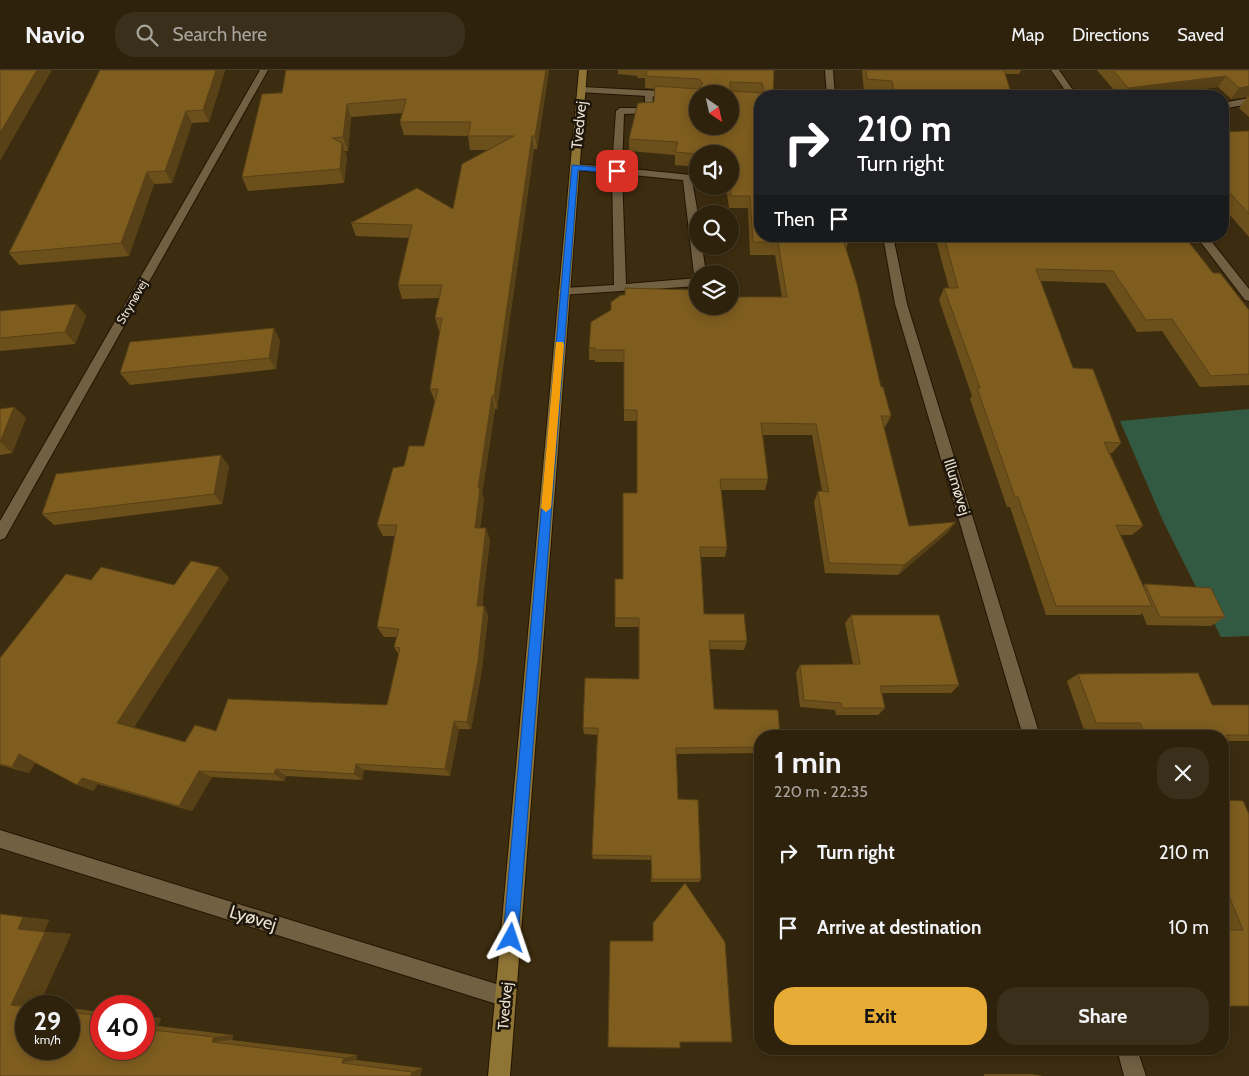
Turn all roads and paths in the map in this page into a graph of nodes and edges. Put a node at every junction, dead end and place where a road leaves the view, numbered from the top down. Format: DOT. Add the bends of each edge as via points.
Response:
graph roads {
  1 [pos="264,70"];
  2 [pos="583,70"];
  3 [pos="830,70"];
  4 [pos="1055,70"];
  5 [pos="582,90"];
  6 [pos="831,90"];
  7 [pos="1069,90"];
  8 [pos="649,93"];
  9 [pos="689,95"];
  10 [pos="1249,101"];
  11 [pos="1229,105"];
  12 [pos="574,167"];
  13 [pos="617,171"];
  14 [pos="889,242"];
  15 [pos="1205,242"];
  16 [pos="699,265"];
  17 [pos="689,282"];
  18 [pos="620,286"];
  19 [pos="564,292"];
  20 [pos="1249,297"];
  21 [pos="0,534"];
  22 [pos="1030,730"];
  23 [pos="0,839"];
  24 [pos="506,997"];
  25 [pos="1129,1055"];
  26 [pos="499,1076"];
  27 [pos="1135,1076"];
  1 -- 21 [label="street, Strynøvej"];
  2 -- 5 [label="street, Tvedvej"];
  3 -- 6 [label="street"];
  4 -- 7 [label="street"];
  5 -- 8 [label="street"];
  5 -- 12 [label="street, Tvedvej"];
  8 -- 9 [label="street"];
  8 -- 13 [label="street" via="649,111 620,111"];
  10 -- 11 [label="street"];
  12 -- 13 [label="street"];
  12 -- 19 [label="street, Tvedvej"];
  13 -- 16 [label="street" via="688,177"];
  13 -- 18 [label="street"];
  14 -- 22 [label="street, Illumøvej" via="901,304"];
  15 -- 20 [label="street"];
  17 -- 18 [label="street"];
  18 -- 19 [label="street"];
  19 -- 24 [label="street, Tvedvej"];
  23 -- 24 [label="street, Lyøvej"];
  24 -- 26 [label="street, Tvedvej"];
  25 -- 27 [label="street"];
}
